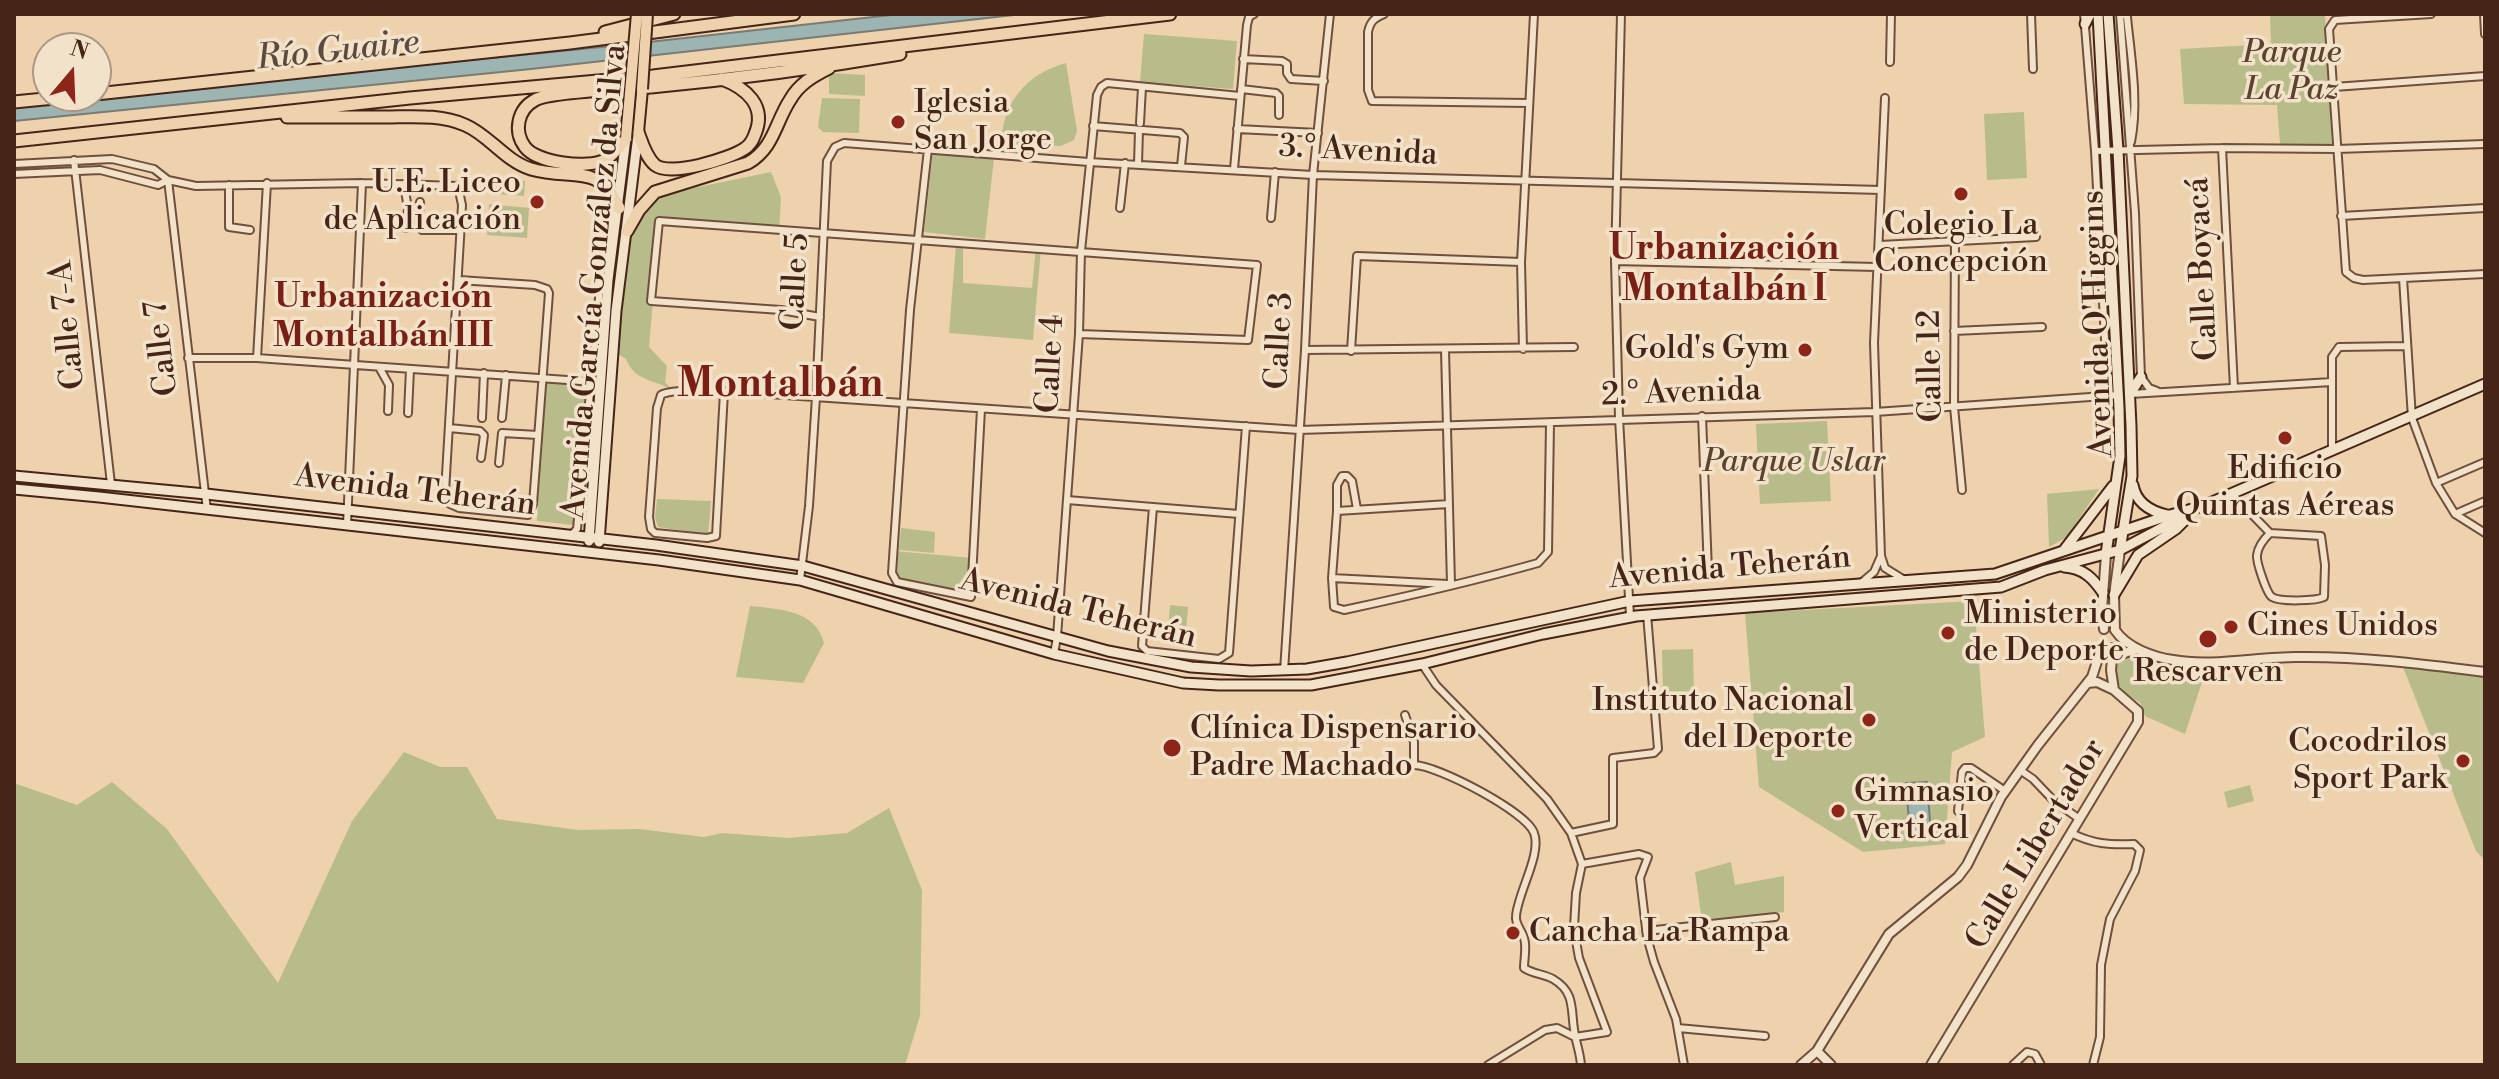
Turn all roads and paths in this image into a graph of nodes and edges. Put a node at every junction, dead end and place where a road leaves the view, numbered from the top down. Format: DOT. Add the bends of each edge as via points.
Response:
graph roads {
  1 [pos="637,14"];
  2 [pos="647,14"];
  3 [pos="674,14"];
  4 [pos="794,14"];
  5 [pos="1170,14"];
  6 [pos="1254,14"];
  7 [pos="1330,14"];
  8 [pos="1384,14"];
  9 [pos="1534,14"];
  10 [pos="1621,14"];
  11 [pos="1891,14"];
  12 [pos="2031,14"];
  13 [pos="2098,14"];
  14 [pos="2108,14"];
  15 [pos="2122,14"];
  16 [pos="2431,14"];
  17 [pos="2484,14"];
  18 [pos="2086,17"];
  19 [pos="2485,34"];
  20 [pos="995,36"];
  21 [pos="570,43"];
  22 [pos="1243,59"];
  23 [pos="844,61"];
  24 [pos="1890,62"];
  25 [pos="2033,69"];
  26 [pos="653,76"];
  27 [pos="2485,76"];
  28 [pos="719,78"];
  29 [pos="1324,81"];
  30 [pos="1142,87"];
  31 [pos="2334,87"];
  32 [pos="112,92"];
  33 [pos="1240,92"];
  34 [pos="1885,98"];
  35 [pos="1529,103"];
  36 [pos="250,114"];
  37 [pos="1279,115"];
  38 [pos="1093,126"];
  39 [pos="1139,126"];
  40 [pos="1237,129"];
  41 [pos="638,132"];
  42 [pos="1318,133"];
  43 [pos="626,138"];
  44 [pos="14,141"];
  45 [pos="2485,144"];
  46 [pos="835,147"];
  47 [pos="2222,148"];
  48 [pos="928,149"];
  49 [pos="2337,149"];
  50 [pos="2112,150"];
  51 [pos="2130,150"];
  52 [pos="2095,151"];
  53 [pos="74,160"];
  54 [pos="1089,162"];
  55 [pos="1125,163"];
  56 [pos="14,164"];
  57 [pos="1138,164"];
  58 [pos="1181,166"];
  59 [pos="75,169"];
  60 [pos="1234,169"];
  61 [pos="1275,172"];
  62 [pos="14,174"];
  63 [pos="1313,175"];
  64 [pos="168,180"];
  65 [pos="1526,182"];
  66 [pos="267,183"];
  67 [pos="362,183"];
  68 [pos="1618,183"];
  69 [pos="404,184"];
  70 [pos="229,185"];
  71 [pos="1881,190"];
  72 [pos="420,202"];
  73 [pos="619,208"];
  74 [pos="1120,208"];
  75 [pos="2485,208"];
  76 [pos="2341,216"];
  77 [pos="1271,218"];
  78 [pos="406,228"];
  79 [pos="250,230"];
  80 [pos="461,230"];
  81 [pos="627,231"];
  82 [pos="823,233"];
  83 [pos="2036,237"];
  84 [pos="918,239"];
  85 [pos="1955,241"];
  86 [pos="1880,245"];
  87 [pos="1081,251"];
  88 [pos="603,256"];
  89 [pos="1615,261"];
  90 [pos="1521,262"];
  91 [pos="1877,267"];
  92 [pos="2485,274"];
  93 [pos="2403,278"];
  94 [pos="459,280"];
  95 [pos="820,317"];
  96 [pos="2042,327"];
  97 [pos="1954,331"];
  98 [pos="1079,334"];
  99 [pos="2406,346"];
  100 [pos="1574,347"];
  101 [pos="1523,349"];
  102 [pos="1305,350"];
  103 [pos="1445,350"];
  104 [pos="1351,351"];
  105 [pos="188,358"];
  106 [pos="257,358"];
  107 [pos="355,366"];
  108 [pos="379,367"];
  109 [pos="410,369"];
  110 [pos="452,371"];
  111 [pos="484,373"];
  112 [pos="506,375"];
  113 [pos="2141,377"];
  114 [pos="543,378"];
  115 [pos="581,381"];
  116 [pos="2332,382"];
  117 [pos="2485,384"];
  118 [pos="2234,388"];
  119 [pos="724,392"];
  120 [pos="2160,392"];
  121 [pos="2119,395"];
  122 [pos="816,397"];
  123 [pos="904,404"];
  124 [pos="1954,407"];
  125 [pos="981,409"];
  126 [pos="388,411"];
  127 [pos="1875,412"];
  128 [pos="408,413"];
  129 [pos="1073,415"];
  130 [pos="1702,416"];
  131 [pos="482,418"];
  132 [pos="502,418"];
  133 [pos="1619,418"];
  134 [pos="2412,418"];
  135 [pos="1550,424"];
  136 [pos="1246,426"];
  137 [pos="1447,426"];
  138 [pos="449,428"];
  139 [pos="1299,430"];
  140 [pos="538,435"];
  141 [pos="2332,450"];
  142 [pos="481,458"];
  143 [pos="2485,462"];
  144 [pos="499,463"];
  145 [pos="14,476"];
  146 [pos="2132,476"];
  147 [pos="2115,483"];
  148 [pos="2436,483"];
  149 [pos="111,484"];
  150 [pos="14,489"];
  151 [pos="1962,490"];
  152 [pos="206,494"];
  153 [pos="2232,494"];
  154 [pos="1067,500"];
  155 [pos="2485,501"];
  156 [pos="1449,504"];
  157 [pos="1153,507"];
  158 [pos="1357,509"];
  159 [pos="2197,509"];
  160 [pos="207,510"];
  161 [pos="348,511"];
  162 [pos="1337,511"];
  163 [pos="1239,514"];
  164 [pos="2455,514"];
  165 [pos="2170,515"];
  166 [pos="347,525"];
  167 [pos="2125,531"];
  168 [pos="2270,533"];
  169 [pos="2485,533"];
  170 [pos="569,536"];
  171 [pos="2109,537"];
  172 [pos="594,539"];
  173 [pos="2064,550"];
  174 [pos="2120,550"];
  175 [pos="592,553"];
  176 [pos="2106,554"];
  177 [pos="1881,556"];
  178 [pos="803,566"];
  179 [pos="2053,567"];
  180 [pos="1708,571"];
  181 [pos="1332,578"];
  182 [pos="800,580"];
  183 [pos="1905,580"];
  184 [pos="1861,583"];
  185 [pos="1451,584"];
  186 [pos="1431,588"];
  187 [pos="2103,593"];
  188 [pos="2114,595"];
  189 [pos="1630,601"];
  190 [pos="1647,614"];
  191 [pos="1630,616"];
  192 [pos="2104,629"];
  193 [pos="2117,633"];
  194 [pos="1057,637"];
  195 [pos="2102,646"];
  196 [pos="2137,649"];
  197 [pos="2113,651"];
  198 [pos="1054,654"];
  199 [pos="1422,664"];
  200 [pos="1284,671"];
  201 [pos="2485,672"];
  202 [pos="2088,683"];
  203 [pos="2114,690"];
  204 [pos="1405,715"];
  205 [pos="2020,770"];
  206 [pos="2005,791"];
  207 [pos="1958,811"];
  208 [pos="2078,818"];
  209 [pos="1571,833"];
  210 [pos="2071,833"];
  211 [pos="1582,864"];
  212 [pos="1775,917"];
  213 [pos="1646,931"];
  214 [pos="1678,1028"];
  215 [pos="1765,1036"];
  216 [pos="1575,1037"];
  217 [pos="1817,1051"];
  218 [pos="1488,1065"];
  219 [pos="1581,1065"];
  220 [pos="1684,1065"];
  221 [pos="1801,1065"];
  222 [pos="1831,1065"];
  223 [pos="1931,1065"];
  224 [pos="2013,1065"];
  225 [pos="2041,1065"];
  226 [pos="2093,1065"];
  1 -- 43 [label="main road, Avenida García González da Silva, bridge"];
  2 -- 41 [label="main road, Avenida García González da Silva, bridge"];
  3 -- 21 [label="highway"];
  4 -- 21 [label="highway"];
  5 -- 20 [label="highway"];
  6 -- 22 [label="street" via="1247,25"];
  7 -- 29 [label="street, Calle 3"];
  8 -- 35 [label="street" via="1375,18 1368,32 1372,101"];
  9 -- 35 [label="street"];
  10 -- 68 [label="street"];
  11 -- 24 [label="street"];
  12 -- 25 [label="street"];
  13 -- 50 [label="main road, Avenida O'Higgins"];
  14 -- 50 [label="main road, Avenida O'Higgins"];
  15 -- 51 [label="street, Avenida O'Higgins" via="2127,17 2134,128"];
  16 -- 31 [label="street" via="2335,20 2329,29"];
  17 -- 19 [label="street"];
  18 -- 52 [label="street, Avenida O'Higgins"];
  20 -- 23 [label="highway"];
  20 -- 26 [label="highway"];
  21 -- 32 [label="highway"];
  22 -- 29 [label="street" via="1282,61 1291,79"];
  22 -- 33 [label="street"];
  23 -- 28 [label="highway"];
  23 -- 81 [label="highway" via="810,78 790,98 760,156 655,192"];
  26 -- 28 [label="highway"];
  26 -- 36 [label="highway"];
  27 -- 31 [label="street"];
  28 -- 41 [label="highway" via="743,89 757,108 757,128 744,149 667,171 650,159"];
  28 -- 43 [label="highway" via="541,97 519,120 525,147 544,159 591,164 608,158"];
  29 -- 42 [label="street, Calle 3"];
  30 -- 33 [label="street"];
  30 -- 38 [label="street, Calle 4" via="1101,87"];
  30 -- 39 [label="street"];
  31 -- 49 [label="street"];
  33 -- 37 [label="street" via="1276,93"];
  33 -- 40 [label="street"];
  34 -- 71 [label="street"];
  35 -- 65 [label="street"];
  36 -- 44 [label="highway"];
  36 -- 73 [label="highway" via="452,121 478,132 528,168 597,178"];
  38 -- 39 [label="street"];
  38 -- 54 [label="street, Calle 4"];
  39 -- 57 [label="street"];
  39 -- 58 [label="street" via="1183,134"];
  40 -- 42 [label="street"];
  40 -- 60 [label="street"];
  41 -- 81 [label="main road, Avenida García González da Silva"];
  42 -- 63 [label="street, Calle 3"];
  43 -- 73 [label="main road, Avenida García González da Silva"];
  45 -- 49 [label="street"];
  46 -- 48 [label="street, 3.° Avenida" via="853,142"];
  46 -- 82 [label="street, Calle 5" via="827,161"];
  47 -- 49 [label="street"];
  47 -- 51 [label="street"];
  47 -- 118 [label="street, Calle Boyacá"];
  48 -- 54 [label="street, 3.° Avenida"];
  48 -- 84 [label="street"];
  49 -- 76 [label="street"];
  50 -- 51 [label="street"];
  50 -- 52 [label="street"];
  50 -- 121 [label="main road, Avenida O'Higgins"];
  51 -- 113 [label="street, Avenida O'Higgins"];
  52 -- 121 [label="street, Avenida O'Higgins" via="2107,384"];
  53 -- 56 [label="street"];
  53 -- 59 [label="street, Calle 7-A"];
  53 -- 64 [label="street" via="128,162 154,169"];
  54 -- 55 [label="street, 3.° Avenida"];
  54 -- 87 [label="street, Calle 4"];
  55 -- 57 [label="street, 3.° Avenida"];
  55 -- 74 [label="street"];
  57 -- 58 [label="street, 3.° Avenida"];
  58 -- 60 [label="street, 3.° Avenida"];
  59 -- 62 [label="street"];
  59 -- 64 [label="street" via="158,185"];
  59 -- 149 [label="street, Calle 7-A"];
  60 -- 61 [label="street, 3.° Avenida"];
  61 -- 63 [label="street, 3.° Avenida"];
  61 -- 77 [label="street"];
  63 -- 65 [label="street, 3.° Avenida"];
  63 -- 102 [label="street, Calle 3"];
  64 -- 70 [label="street"];
  64 -- 105 [label="street, Calle 7"];
  65 -- 68 [label="street, 3.° Avenida"];
  65 -- 90 [label="street"];
  66 -- 67 [label="street"];
  66 -- 70 [label="street"];
  66 -- 106 [label="street"];
  67 -- 69 [label="street"];
  67 -- 107 [label="street"];
  68 -- 71 [label="street, 3.° Avenida"];
  68 -- 89 [label="street"];
  69 -- 78 [label="street"];
  69 -- 80 [label="street" via="461,189"];
  70 -- 79 [label="street" via="229,227"];
  71 -- 86 [label="street"];
  72 -- 80 [label="street" via="422,230"];
  73 -- 172 [label="main road, Avenida García González da Silva" via="608,280"];
  75 -- 76 [label="street"];
  76 -- 93 [label="street" via="2346,272 2363,280"];
  80 -- 94 [label="street"];
  81 -- 172 [label="main road, Avenida García González da Silva"];
  82 -- 84 [label="street"];
  82 -- 95 [label="street, Calle 5"];
  82 -- 95 [label="street" via="659,221 651,301"];
  83 -- 85 [label="street"];
  84 -- 87 [label="street"];
  84 -- 123 [label="street"];
  85 -- 86 [label="street"];
  85 -- 97 [label="street, Calle 12"];
  86 -- 91 [label="street"];
  87 -- 98 [label="street, Calle 4"];
  87 -- 98 [label="street" via="1257,265 1248,340"];
  88 -- 170 [label="street" via="577,529"];
  89 -- 91 [label="street"];
  89 -- 133 [label="street"];
  90 -- 101 [label="street"];
  90 -- 104 [label="street" via="1357,256"];
  91 -- 127 [label="street"];
  92 -- 93 [label="street"];
  93 -- 99 [label="street"];
  94 -- 110 [label="street"];
  94 -- 114 [label="street" via="547,289"];
  95 -- 122 [label="street, Calle 5"];
  96 -- 97 [label="street"];
  97 -- 124 [label="street, Calle 12"];
  98 -- 129 [label="street, Calle 4"];
  99 -- 116 [label="street" via="2339,347 2332,357"];
  99 -- 134 [label="street"];
  100 -- 101 [label="street"];
  101 -- 103 [label="street"];
  102 -- 104 [label="street"];
  102 -- 139 [label="street, Calle 3"];
  103 -- 104 [label="street"];
  103 -- 137 [label="street"];
  105 -- 106 [label="street"];
  105 -- 152 [label="street, Calle 7"];
  106 -- 107 [label="street"];
  107 -- 108 [label="street"];
  107 -- 161 [label="street"];
  108 -- 109 [label="street"];
  108 -- 126 [label="street" via="389,385"];
  109 -- 110 [label="street"];
  109 -- 128 [label="street"];
  110 -- 111 [label="street"];
  110 -- 138 [label="street"];
  111 -- 112 [label="street"];
  111 -- 131 [label="street"];
  112 -- 114 [label="street"];
  112 -- 132 [label="street"];
  113 -- 120 [label="street, Avenida O'Higgins"];
  113 -- 121 [label="main road"];
  114 -- 115 [label="street"];
  114 -- 140 [label="street"];
  116 -- 118 [label="street, 2.° Avenida"];
  116 -- 141 [label="street"];
  117 -- 134 [label="main road"];
  118 -- 120 [label="street, 2.° Avenida"];
  119 -- 119 [label="street" via="716,536 661,536 651,529 649,517 661,395 672,390"];
  119 -- 122 [label="street"];
  120 -- 121 [label="street, 2.° Avenida"];
  121 -- 124 [label="street, 2.° Avenida"];
  121 -- 146 [label="main road, Avenida O'Higgins"];
  121 -- 147 [label="main road, Avenida O'Higgins"];
  122 -- 123 [label="street"];
  122 -- 178 [label="street, Calle 5"];
  123 -- 125 [label="street"];
  123 -- 125 [label="street" via="892,573 897,582 971,597"];
  124 -- 127 [label="street, 2.° Avenida"];
  124 -- 151 [label="street, Calle 12"];
  125 -- 129 [label="street"];
  127 -- 130 [label="street, 2.° Avenida"];
  127 -- 177 [label="street"];
  129 -- 136 [label="street, 2.° Avenida"];
  129 -- 154 [label="street, Calle 4"];
  130 -- 133 [label="street, 2.° Avenida"];
  130 -- 180 [label="street"];
  133 -- 135 [label="street, 2.° Avenida"];
  133 -- 189 [label="street"];
  134 -- 141 [label="main road"];
  134 -- 148 [label="street"];
  135 -- 137 [label="street, 2.° Avenida"];
  135 -- 185 [label="street" via="1544,559"];
  136 -- 139 [label="street, 2.° Avenida"];
  136 -- 163 [label="street"];
  137 -- 139 [label="street, 2.° Avenida"];
  137 -- 156 [label="street"];
  138 -- 140 [label="street" via="445,492 450,504 523,516 533,504"];
  138 -- 142 [label="street" via="480,431"];
  139 -- 200 [label="street, Calle 3"];
  140 -- 144 [label="street" via="502,433"];
  141 -- 153 [label="main road"];
  143 -- 148 [label="street"];
  145 -- 149 [label="main road, Avenida Teherán"];
  146 -- 165 [label="main road" via="2143,504"];
  146 -- 167 [label="main road, Avenida O'Higgins"];
  147 -- 171 [label="main road, Avenida O'Higgins"];
  147 -- 173 [label="main road"];
  148 -- 164 [label="street"];
  149 -- 152 [label="main road, Avenida Teherán"];
  150 -- 160 [label="main road, Avenida Teherán"];
  152 -- 160 [label="street, Calle 7"];
  152 -- 161 [label="main road, Avenida Teherán"];
  153 -- 159 [label="main road"];
  153 -- 168 [label="street"];
  154 -- 157 [label="street"];
  154 -- 194 [label="street, Calle 4"];
  155 -- 164 [label="street"];
  156 -- 158 [label="street"];
  156 -- 185 [label="street"];
  157 -- 163 [label="street"];
  157 -- 163 [label="street" via="1142,646 1147,651 1219,659 1229,653"];
  158 -- 162 [label="street"];
  158 -- 162 [label="street" via="1352,481 1342,476"];
  159 -- 165 [label="main road, Avenida Teherán"];
  159 -- 174 [label="main road, Avenida Teherán"];
  159 -- 188 [label="main road" via="2138,555"];
  160 -- 166 [label="main road, Avenida Teherán"];
  161 -- 166 [label="street"];
  161 -- 170 [label="main road, Avenida Teherán"];
  162 -- 181 [label="street"];
  164 -- 169 [label="street"];
  165 -- 167 [label="main road, Avenida Teherán"];
  166 -- 175 [label="main road, Avenida Teherán"];
  167 -- 171 [label="main road, Avenida Teherán"];
  167 -- 174 [label="main road, Avenida O'Higgins"];
  168 -- 168 [label="street" via="2321,536 2325,593 2320,600 2269,595 2257,559"];
  170 -- 172 [label="main road, Avenida Teherán"];
  171 -- 173 [label="main road, Avenida Teherán"];
  171 -- 176 [label="main road, Avenida O'Higgins"];
  172 -- 175 [label="main road, Avenida García González da Silva"];
  172 -- 178 [label="main road, Avenida Teherán"];
  173 -- 183 [label="main road, Avenida Teherán" via="1995,574"];
  174 -- 176 [label="main road, Avenida Teherán"];
  174 -- 188 [label="street, Avenida O'Higgins"];
  175 -- 182 [label="main road, Avenida Teherán"];
  176 -- 179 [label="main road, Avenida Teherán"];
  176 -- 187 [label="street, Avenida O'Higgins"];
  177 -- 183 [label="street" via="1889,573"];
  177 -- 184 [label="street"];
  178 -- 182 [label="street, Calle 5"];
  178 -- 194 [label="main road, Avenida Teherán"];
  179 -- 187 [label="main road" via="2081,570"];
  179 -- 190 [label="main road, Avenida Teherán" via="2001,587"];
  181 -- 186 [label="street"];
  181 -- 186 [label="street" via="1332,601 1338,610"];
  182 -- 198 [label="main road, Avenida Teherán"];
  183 -- 184 [label="main road, Avenida Teherán"];
  184 -- 189 [label="main road, Avenida Teherán"];
  185 -- 186 [label="street"];
  187 -- 192 [label="street, Avenida O'Higgins"];
  188 -- 193 [label="street, Avenida O'Higgins"];
  189 -- 191 [label="street"];
  189 -- 200 [label="main road, Avenida Teherán"];
  190 -- 191 [label="main road, Avenida Teherán"];
  190 -- 209 [label="street" via="1658,749 1613,758 1613,824"];
  191 -- 199 [label="main road, Avenida Teherán"];
  192 -- 193 [label="street"];
  192 -- 195 [label="street, Avenida O'Higgins" via="2098,638"];
  193 -- 196 [label="street"];
  193 -- 197 [label="street"];
  194 -- 198 [label="street, Calle 4"];
  194 -- 200 [label="main road, Avenida Teherán" via="1191,667"];
  195 -- 197 [label="street"];
  195 -- 202 [label="street, Avenida O'Higgins"];
  196 -- 197 [label="street"];
  196 -- 201 [label="street" via="2177,661 2373,658"];
  197 -- 203 [label="street"];
  198 -- 199 [label="main road, Avenida Teherán" via="1183,683 1259,687 1311,685"];
  199 -- 209 [label="street" via="1547,799"];
  202 -- 203 [label="street"];
  202 -- 205 [label="street, Avenida O'Higgins"];
  203 -- 208 [label="street, Calle Libertador" via="2138,711 2138,722"];
  204 -- 216 [label="street" via="1414,742 1414,765 1459,779 1533,830 1531,869 1516,919 1525,940 1524,968 1564,987 1574,1007"];
  205 -- 206 [label="street, Avenida O'Higgins"];
  205 -- 208 [label="street"];
  206 -- 207 [label="street" via="1965,768"];
  206 -- 217 [label="street, Avenida O'Higgins" via="1967,865 1889,934"];
  208 -- 210 [label="street, Calle Libertador"];
  209 -- 211 [label="street"];
  210 -- 223 [label="street, Calle Libertador"];
  210 -- 226 [label="street" via="2089,842 2134,844 2140,850 2110,919"];
  211 -- 213 [label="street" via="1648,857 1640,878"];
  211 -- 216 [label="street" via="1576,941 1607,1032"];
  212 -- 213 [label="street"];
  213 -- 214 [label="street"];
  214 -- 215 [label="street"];
  214 -- 220 [label="street"];
  216 -- 218 [label="street" via="1557,1028 1545,1030"];
  216 -- 219 [label="street"];
  217 -- 221 [label="street, Avenida O'Higgins"];
  217 -- 222 [label="street"];
  224 -- 225 [label="street" via="2027,1052"];
}
